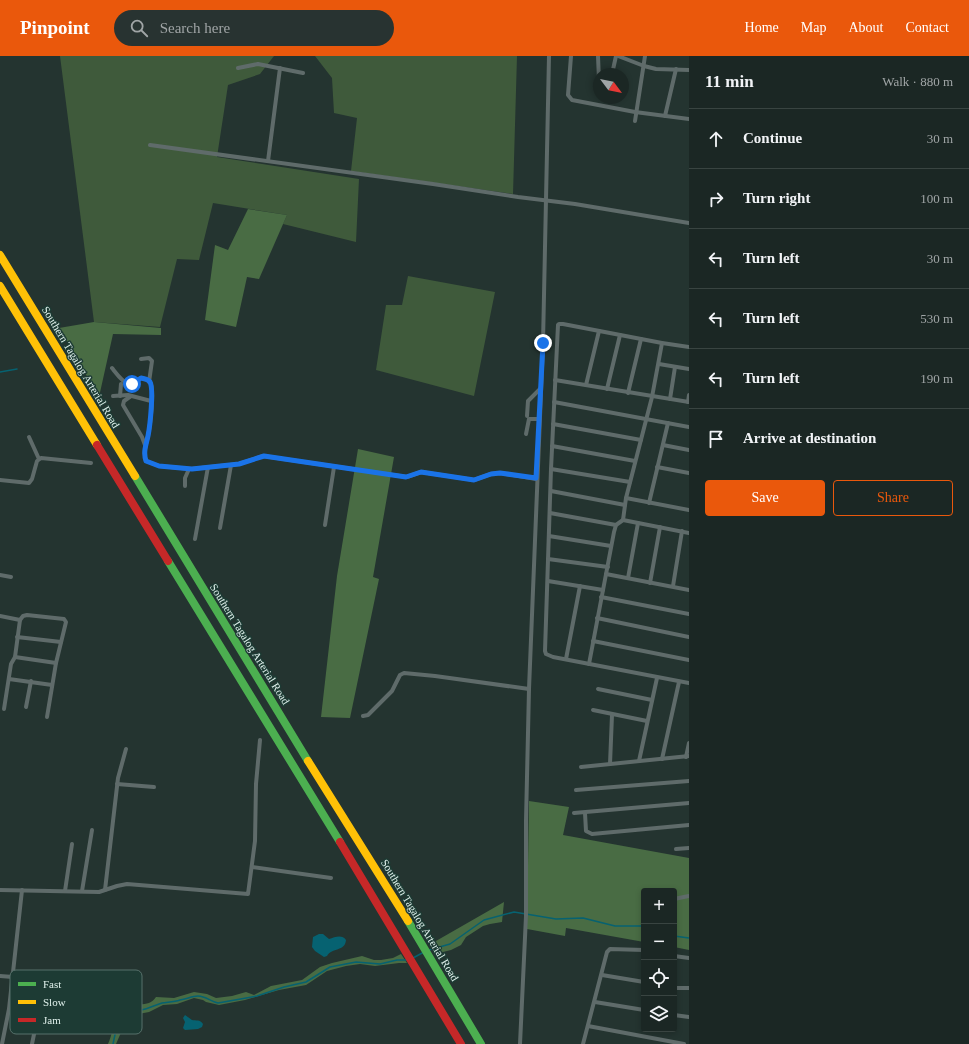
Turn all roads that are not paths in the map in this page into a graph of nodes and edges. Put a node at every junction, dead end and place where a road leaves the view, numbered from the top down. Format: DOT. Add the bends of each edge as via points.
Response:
graph roads {
  1 [pos="549,56"];
  2 [pos="571,56"];
  3 [pos="598,56"];
  4 [pos="617,56"];
  5 [pos="645,56"];
  6 [pos="644,66"];
  7 [pos="238,68"];
  8 [pos="280,68"];
  9 [pos="598,68"];
  10 [pos="614,68"];
  11 [pos="676,69"];
  12 [pos="689,70"];
  13 [pos="303,73"];
  14 [pos="635,112"];
  15 [pos="665,116"];
  16 [pos="689,119"];
  17 [pos="635,121"];
  18 [pos="150,145"];
  19 [pos="268,161"];
  20 [pos="545,200"];
  21 [pos="689,223"];
  22 [pos="0,255"];
  23 [pos="0,286"];
  24 [pos="599,331"];
  25 [pos="620,335"];
  26 [pos="641,339"];
  27 [pos="662,343"];
  28 [pos="689,346"];
  29 [pos="141,359"];
  30 [pos="659,364"];
  31 [pos="675,367"];
  32 [pos="112,368"];
  33 [pos="689,370"];
  34 [pos="555,380"];
  35 [pos="150,382"];
  36 [pos="121,384"];
  37 [pos="586,385"];
  38 [pos="541,388"];
  39 [pos="607,389"];
  40 [pos="628,392"];
  41 [pos="689,395"];
  42 [pos="113,396"];
  43 [pos="120,396"];
  44 [pos="132,396"];
  45 [pos="652,397"];
  46 [pos="670,399"];
  47 [pos="152,401"];
  48 [pos="554,402"];
  49 [pos="688,402"];
  50 [pos="527,416"];
  51 [pos="539,419"];
  52 [pos="645,419"];
  53 [pos="668,423"];
  54 [pos="553,424"];
  55 [pos="689,427"];
  56 [pos="526,434"];
  57 [pos="29,437"];
  58 [pos="641,440"];
  59 [pos="663,445"];
  60 [pos="552,446"];
  61 [pos="146,448"];
  62 [pos="689,450"];
  63 [pos="39,459"];
  64 [pos="635,461"];
  65 [pos="91,463"];
  66 [pos="231,465"];
  67 [pos="334,466"];
  68 [pos="208,467"];
  69 [pos="657,467"];
  70 [pos="189,469"];
  71 [pos="550,470"];
  72 [pos="689,473"];
  73 [pos="536,478"];
  74 [pos="0,480"];
  75 [pos="630,482"];
  76 [pos="185,486"];
  77 [pos="550,491"];
  78 [pos="626,498"];
  79 [pos="649,503"];
  80 [pos="625,505"];
  81 [pos="689,509"];
  82 [pos="550,513"];
  83 [pos="623,520"];
  84 [pos="638,523"];
  85 [pos="325,525"];
  86 [pos="616,525"];
  87 [pos="660,527"];
  88 [pos="220,528"];
  89 [pos="682,531"];
  90 [pos="689,532"];
  91 [pos="549,536"];
  92 [pos="196,539"];
  93 [pos="611,546"];
  94 [pos="548,559"];
  95 [pos="608,567"];
  96 [pos="606,574"];
  97 [pos="0,575"];
  98 [pos="11,577"];
  99 [pos="628,578"];
  100 [pos="548,581"];
  101 [pos="650,582"];
  102 [pos="580,586"];
  103 [pos="673,586"];
  104 [pos="603,590"];
  105 [pos="689,590"];
  106 [pos="601,597"];
  107 [pos="689,614"];
  108 [pos="0,616"];
  109 [pos="597,618"];
  110 [pos="20,620"];
  111 [pos="689,636"];
  112 [pos="17,637"];
  113 [pos="593,641"];
  114 [pos="61,642"];
  115 [pos="15,657"];
  116 [pos="566,660"];
  117 [pos="689,660"];
  118 [pos="56,663"];
  119 [pos="589,664"];
  120 [pos="657,678"];
  121 [pos="9,679"];
  122 [pos="31,681"];
  123 [pos="679,682"];
  124 [pos="689,683"];
  125 [pos="52,685"];
  126 [pos="528,689"];
  127 [pos="598,689"];
  128 [pos="652,700"];
  129 [pos="26,707"];
  130 [pos="4,709"];
  131 [pos="593,710"];
  132 [pos="612,715"];
  133 [pos="363,716"];
  134 [pos="47,717"];
  135 [pos="647,721"];
  136 [pos="260,740"];
  137 [pos="689,743"];
  138 [pos="126,749"];
  139 [pos="688,756"];
  140 [pos="662,759"];
  141 [pos="639,761"];
  142 [pos="610,764"];
  143 [pos="581,767"];
  144 [pos="689,782"];
  145 [pos="117,784"];
  146 [pos="154,787"];
  147 [pos="576,790"];
  148 [pos="689,803"];
  149 [pos="574,813"];
  150 [pos="585,813"];
  151 [pos="689,825"];
  152 [pos="92,830"];
  153 [pos="72,844"];
  154 [pos="689,848"];
  155 [pos="676,849"];
  156 [pos="252,867"];
  157 [pos="331,878"];
  158 [pos="0,890"];
  159 [pos="22,890"];
  160 [pos="106,890"];
  161 [pos="65,891"];
  162 [pos="82,891"];
  163 [pos="689,896"];
  164 [pos="677,898"];
  165 [pos="641,950"];
  166 [pos="677,956"];
  167 [pos="689,958"];
  168 [pos="14,970"];
  169 [pos="602,974"];
  170 [pos="0,976"];
  171 [pos="10,977"];
  172 [pos="641,981"];
  173 [pos="677,988"];
  174 [pos="689,988"];
  175 [pos="10,1001"];
  176 [pos="595,1002"];
  177 [pos="9,1009"];
  178 [pos="641,1010"];
  179 [pos="677,1015"];
  180 [pos="689,1017"];
  181 [pos="588,1026"];
  182 [pos="34,1034"];
  183 [pos="2,1044"];
  184 [pos="32,1044"];
  185 [pos="461,1044"];
  186 [pos="481,1044"];
  187 [pos="520,1044"];
  188 [pos="583,1044"];
  189 [pos="684,1044"];
  1 -- 20 [label="street"];
  2 -- 14 [label="street" via="568,95 570,99"];
  3 -- 9 [label="street"];
  4 -- 6 [label="street"];
  4 -- 10 [label="street"];
  5 -- 6 [label="street"];
  6 -- 11 [label="street"];
  6 -- 14 [label="street"];
  7 -- 8 [label="street" via="258,64"];
  8 -- 13 [label="street"];
  8 -- 19 [label="street"];
  11 -- 12 [label="street"];
  11 -- 15 [label="street"];
  14 -- 15 [label="street"];
  14 -- 17 [label="street"];
  15 -- 16 [label="street"];
  18 -- 19 [label="street"];
  19 -- 20 [label="street"];
  20 -- 21 [label="street"];
  20 -- 38 [label="street"];
  22 -- 186 [label="highway, Southern Tagalog Arterial Road"];
  23 -- 185 [label="highway" via="194,601"];
  24 -- 25 [label="street"];
  24 -- 34 [label="street" via="559,324"];
  24 -- 37 [label="street"];
  25 -- 26 [label="street"];
  25 -- 39 [label="street"];
  26 -- 27 [label="street"];
  26 -- 40 [label="street"];
  27 -- 28 [label="street"];
  27 -- 30 [label="street"];
  29 -- 35 [label="street" via="149,358 152,361"];
  30 -- 31 [label="street"];
  30 -- 45 [label="street"];
  31 -- 33 [label="street"];
  31 -- 46 [label="street"];
  32 -- 35 [label="street" via="129,384 141,378"];
  34 -- 37 [label="street"];
  34 -- 48 [label="street"];
  35 -- 47 [label="street"];
  36 -- 43 [label="street"];
  37 -- 39 [label="street"];
  38 -- 50 [label="street" via="528,402"];
  38 -- 51 [label="street"];
  39 -- 40 [label="street"];
  40 -- 45 [label="street"];
  41 -- 49 [label="street"];
  42 -- 43 [label="street"];
  43 -- 44 [label="street"];
  44 -- 47 [label="street"];
  44 -- 61 [label="street" via="123,405"];
  45 -- 46 [label="street"];
  45 -- 52 [label="street"];
  46 -- 49 [label="street"];
  47 -- 61 [label="street"];
  48 -- 52 [label="street"];
  48 -- 54 [label="street"];
  51 -- 56 [label="street" via="529,419"];
  51 -- 73 [label="street"];
  52 -- 53 [label="street"];
  52 -- 58 [label="street"];
  53 -- 55 [label="street"];
  53 -- 59 [label="street"];
  54 -- 58 [label="street"];
  54 -- 60 [label="street"];
  57 -- 63 [label="street"];
  58 -- 64 [label="street"];
  59 -- 62 [label="street"];
  59 -- 69 [label="street"];
  60 -- 64 [label="street"];
  60 -- 71 [label="street"];
  61 -- 70 [label="street" via="144,454 149,463"];
  63 -- 65 [label="street"];
  63 -- 74 [label="street" via="29,483"];
  64 -- 75 [label="street"];
  66 -- 67 [label="street" via="264,456"];
  66 -- 68 [label="street"];
  66 -- 88 [label="street"];
  67 -- 73 [label="street" via="406,477 421,472 474,480 500,473"];
  67 -- 85 [label="street"];
  68 -- 70 [label="street"];
  68 -- 92 [label="street"];
  69 -- 72 [label="street"];
  69 -- 79 [label="street"];
  70 -- 76 [label="street"];
  71 -- 75 [label="street"];
  71 -- 77 [label="street"];
  73 -- 126 [label="street"];
  75 -- 78 [label="street"];
  77 -- 80 [label="street"];
  77 -- 82 [label="street"];
  78 -- 79 [label="street"];
  78 -- 80 [label="street"];
  79 -- 81 [label="street"];
  80 -- 83 [label="street"];
  82 -- 86 [label="street"];
  82 -- 91 [label="street"];
  83 -- 84 [label="street"];
  83 -- 86 [label="street"];
  84 -- 87 [label="street"];
  84 -- 99 [label="street"];
  86 -- 93 [label="street"];
  87 -- 89 [label="street"];
  87 -- 101 [label="street"];
  89 -- 90 [label="street"];
  89 -- 103 [label="street"];
  91 -- 93 [label="street"];
  91 -- 94 [label="street"];
  93 -- 95 [label="street"];
  94 -- 95 [label="street"];
  94 -- 100 [label="street"];
  95 -- 96 [label="street"];
  96 -- 99 [label="street"];
  96 -- 104 [label="street"];
  97 -- 98 [label="street"];
  99 -- 101 [label="street"];
  100 -- 102 [label="street"];
  100 -- 116 [label="street" via="545,651 548,656"];
  101 -- 103 [label="street"];
  102 -- 104 [label="street"];
  102 -- 116 [label="street"];
  103 -- 105 [label="street"];
  104 -- 106 [label="street"];
  106 -- 107 [label="street"];
  106 -- 109 [label="street"];
  108 -- 110 [label="street"];
  109 -- 111 [label="street"];
  109 -- 113 [label="street"];
  110 -- 112 [label="street"];
  110 -- 114 [label="street" via="27,615 64,619 66,622"];
  112 -- 114 [label="street"];
  112 -- 115 [label="street"];
  113 -- 117 [label="street"];
  113 -- 119 [label="street"];
  114 -- 118 [label="street"];
  115 -- 118 [label="street"];
  115 -- 121 [label="street"];
  116 -- 119 [label="street"];
  118 -- 125 [label="street"];
  119 -- 120 [label="street"];
  120 -- 123 [label="street"];
  120 -- 128 [label="street"];
  121 -- 122 [label="street"];
  121 -- 130 [label="street"];
  122 -- 125 [label="street"];
  122 -- 129 [label="street"];
  123 -- 124 [label="street"];
  123 -- 140 [label="street"];
  125 -- 134 [label="street"];
  126 -- 133 [label="street" via="404,673 400,675 392,691"];
  126 -- 187 [label="street" via="526,914"];
  127 -- 128 [label="street"];
  128 -- 135 [label="street"];
  131 -- 132 [label="street"];
  132 -- 135 [label="street"];
  132 -- 142 [label="street"];
  135 -- 141 [label="street"];
  136 -- 156 [label="street"];
  137 -- 139 [label="street"];
  138 -- 145 [label="street"];
  139 -- 140 [label="street"];
  140 -- 141 [label="street"];
  141 -- 142 [label="street"];
  142 -- 143 [label="street"];
  144 -- 147 [label="street"];
  145 -- 146 [label="street"];
  145 -- 160 [label="street"];
  148 -- 150 [label="street"];
  149 -- 150 [label="street"];
  150 -- 151 [label="street" via="586,831 592,834"];
  152 -- 162 [label="street"];
  153 -- 161 [label="street"];
  154 -- 155 [label="street"];
  156 -- 157 [label="street"];
  156 -- 160 [label="street" via="248,894 127,884"];
  158 -- 159 [label="street"];
  159 -- 161 [label="street"];
  159 -- 168 [label="street"];
  160 -- 162 [label="street"];
  161 -- 162 [label="street"];
  163 -- 164 [label="street"];
  165 -- 169 [label="street" via="610,949"];
  166 -- 167 [label="street"];
  169 -- 172 [label="street"];
  169 -- 176 [label="street"];
  170 -- 171 [label="street"];
  173 -- 174 [label="street"];
  175 -- 177 [label="street"];
  176 -- 178 [label="street"];
  176 -- 181 [label="street"];
  177 -- 183 [label="street"];
  179 -- 180 [label="street"];
  181 -- 188 [label="street"];
  181 -- 189 [label="street"];
  182 -- 184 [label="street"];
}
